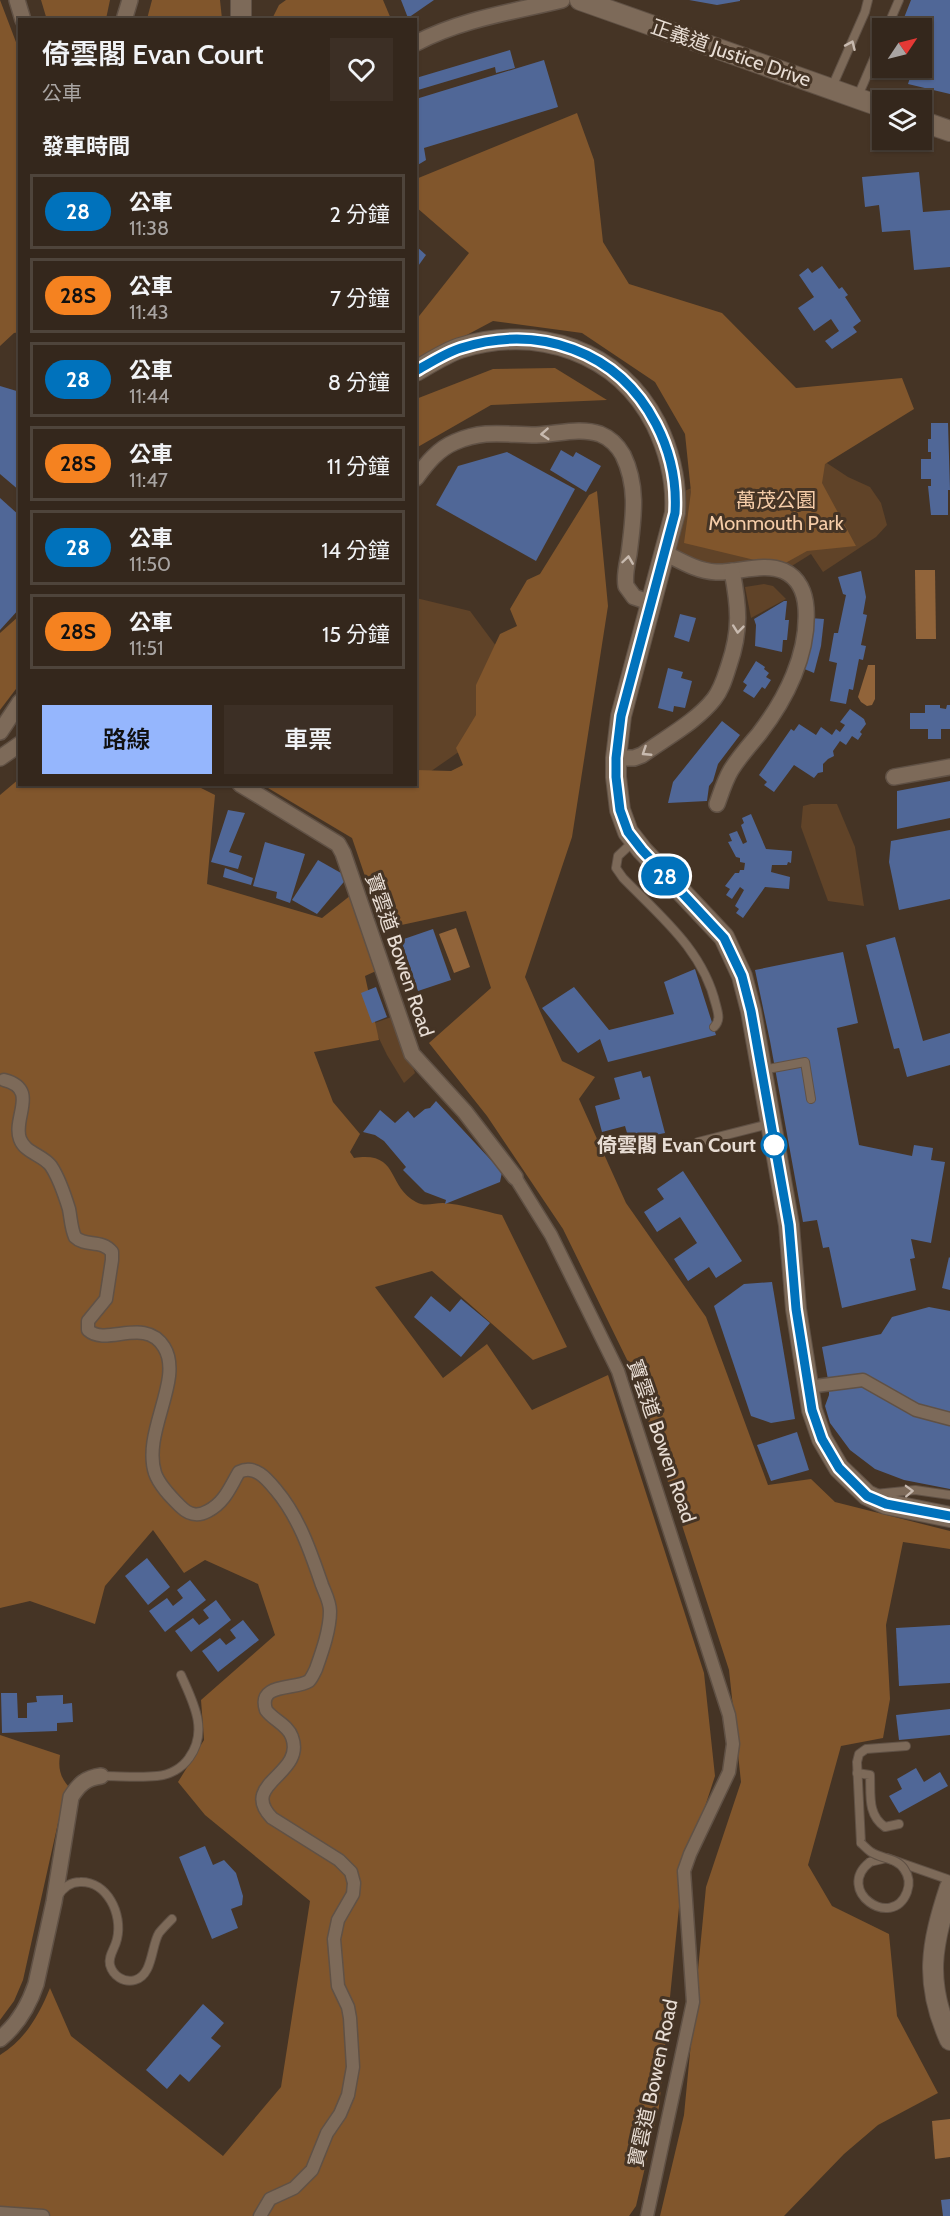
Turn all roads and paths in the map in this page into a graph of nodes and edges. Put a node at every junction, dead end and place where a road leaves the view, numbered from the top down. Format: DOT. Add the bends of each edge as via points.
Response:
graph roads {
  1 [pos="17,0"];
  2 [pos="130,0"];
  3 [pos="241,0"];
  4 [pos="562,0"];
  5 [pos="580,0"];
  6 [pos="868,0"];
  7 [pos="899,0"];
  8 [pos="22,18"];
  9 [pos="125,18"];
  10 [pos="241,18"];
  11 [pos="891,18"];
  12 [pos="417,43"];
  13 [pos="872,63"];
  14 [pos="831,88"];
  15 [pos="857,98"];
  16 [pos="872,103"];
  17 [pos="932,125"];
  18 [pos="950,131"];
  19 [pos="417,370"];
  20 [pos="417,477"];
  21 [pos="665,553"];
  22 [pos="732,571"];
  23 [pos="652,603"];
  24 [pos="18,705"];
  25 [pos="0,732"];
  26 [pos="18,745"];
  27 [pos="0,758"];
  28 [pos="616,758"];
  29 [pos="950,766"];
  30 [pos="894,777"];
  31 [pos="243,786"];
  32 [pos="717,804"];
  33 [pos="634,841"];
  34 [pos="714,1027"];
  35 [pos="761,1071"];
  36 [pos="4,1080"];
  37 [pos="811,1099"];
  38 [pos="771,1124"];
  39 [pos="698,1142"];
  40 [pos="514,1177"];
  41 [pos="808,1387"];
  42 [pos="950,1419"];
  43 [pos="950,1495"];
  44 [pos="867,1496"];
  45 [pos="950,1516"];
  46 [pos="181,1675"];
  47 [pos="906,1746"];
  48 [pos="857,1773"];
  49 [pos="101,1776"];
  50 [pos="898,1824"];
  51 [pos="950,1880"];
  52 [pos="950,1887"];
  53 [pos="54,1902"];
  54 [pos="171,1919"];
  55 [pos="0,2039"];
  56 [pos="950,2040"];
  57 [pos="0,2213"];
  58 [pos="44,2216"];
  59 [pos="260,2216"];
  60 [pos="646,2216"];
  1 -- 8 [label="street"];
  2 -- 9 [label="street"];
  3 -- 10 [label="street"];
  4 -- 12 [label="street" via="452,26"];
  5 -- 14 [label="street, 正義道 Justice Drive"];
  14 -- 6 [label="lane, one-way"];
  7 -- 11 [label="lane"];
  13 -- 15 [label="lane"];
  14 -- 15 [label="street, 正義道 Justice Drive"];
  15 -- 16 [label="street, 正義道 Justice Drive"];
  17 -- 18 [label="street"];
  19 -- 21 [label="street" via="459,349 510,340 574,349 605,365 642,400 671,464 675,513"];
  23 -- 20 [label="street, one-way" via="634,597 626,586 633,483 620,450 602,435 581,431 471,436 442,449"];
  21 -- 22 [label="street" via="700,570"];
  21 -- 23 [label="street"];
  22 -- 28 [label="street, one-way" via="739,623 720,690 703,710 642,755"];
  22 -- 32 [label="street" via="773,568 789,574 803,591 806,625 799,663 785,694 732,768"];
  23 -- 28 [label="street" via="621,716"];
  24 -- 25 [label="street"];
  26 -- 27 [label="street"];
  28 -- 33 [label="street" via="620,810"];
  29 -- 30 [label="street"];
  31 -- 40 [label="street, 寶雲道 Bowen Road" via="338,844 412,1054 465,1112"];
  33 -- 34 [label="lane" via="618,856 616,868 699,960 719,1016"];
  33 -- 35 [label="street" via="729,946 747,993"];
  35 -- 37 [label="lane" via="805,1062"];
  35 -- 38 [label="street"];
  36 -- 59 [label="street" via="16,1085 22,1094 21,1141 54,1172 75,1236 112,1252 106,1299 88,1321 88,1330 99,1336 147,1334 162,1343 168,1354 169,1376 153,1448 154,1470 161,1484 184,1510 198,1515 223,1499 239,1472 258,1472 278,1492 297,1522 329,1604 327,1630 313,1675 305,1683 273,1691 265,1699 266,1710 288,1730 294,1745 289,1763 264,1790 262,1798 272,1818 339,1860 353,1876 354,1890 338,1920 334,1939 338,1986 350,2012 352,2077 346,2103 329,2129 312,2170 294,2188 270,2199"];
  38 -- 39 [label="lane"];
  38 -- 41 [label="street" via="789,1225"];
  40 -- 60 [label="street, 寶雲道 Bowen Road" via="551,1235 618,1371 731,1725 732,1759 726,1779 684,1871 693,2002"];
  41 -- 42 [label="street" via="863,1380 916,1410"];
  41 -- 44 [label="street" via="817,1430 832,1458"];
  44 -- 43 [label="lane, one-way" via="915,1490"];
  44 -- 45 [label="street" via="886,1504"];
  46 -- 49 [label="lane" via="200,1729 187,1761 158,1776"];
  47 -- 48 [label="lane" via="866,1749 859,1754"];
  48 -- 50 [label="lane" via="870,1775 872,1812 876,1819 885,1827"];
  48 -- 51 [label="lane, bridge" via="861,1843 872,1852 898,1862 909,1880 904,1898 888,1908 870,1904 864,1898 859,1887 862,1870 870,1862 887,1858"];
  49 -- 53 [label="street" via="85,1781 71,1797"];
  52 -- 56 [label="street" via="932,1970 936,2002"];
  53 -- 54 [label="lane" via="74,1882 89,1881 102,1888 118,1919 110,1968 126,1981 145,1974 152,1947"];
  53 -- 55 [label="street" via="33,1995 15,2025"];
  57 -- 58 [label="street"];
}
